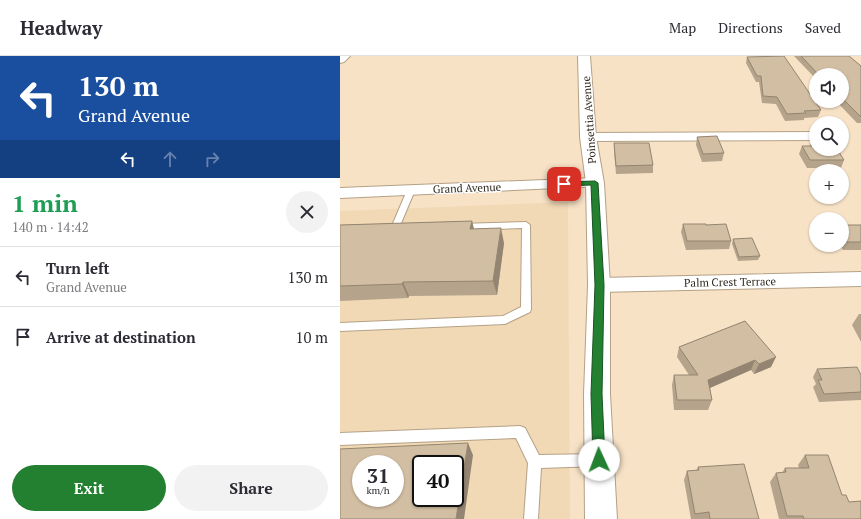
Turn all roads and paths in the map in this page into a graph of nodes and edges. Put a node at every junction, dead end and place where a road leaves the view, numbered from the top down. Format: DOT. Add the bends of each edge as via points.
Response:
graph roads {
  1 [pos="344,56"];
  2 [pos="584,56"];
  3 [pos="340,60"];
  4 [pos="809,136"];
  5 [pos="588,137"];
  6 [pos="595,183"];
  7 [pos="411,190"];
  8 [pos="340,193"];
  9 [pos="449,227"];
  10 [pos="395,228"];
  11 [pos="861,279"];
  12 [pos="599,285"];
  13 [pos="340,327"];
  14 [pos="340,439"];
  15 [pos="599,460"];
  16 [pos="535,462"];
  17 [pos="531,519"];
  18 [pos="601,519"];
  1 -- 3 [label="street"];
  2 -- 5 [label="street, Poinsettia Avenue"];
  4 -- 5 [label="street"];
  5 -- 6 [label="street, Poinsettia Avenue"];
  6 -- 7 [label="street, Grand Avenue"];
  6 -- 12 [label="street, Poinsettia Avenue"];
  7 -- 8 [label="street, Grand Avenue"];
  7 -- 10 [label="lane"];
  9 -- 13 [label="lane" via="526,225 526,309 505,320"];
  11 -- 12 [label="street, Palm Crest Terrace"];
  12 -- 15 [label="street, Poinsettia Avenue"];
  14 -- 16 [label="lane" via="520,432"];
  15 -- 16 [label="lane"];
  15 -- 18 [label="street, Poinsettia Avenue"];
  16 -- 17 [label="lane"];
}
